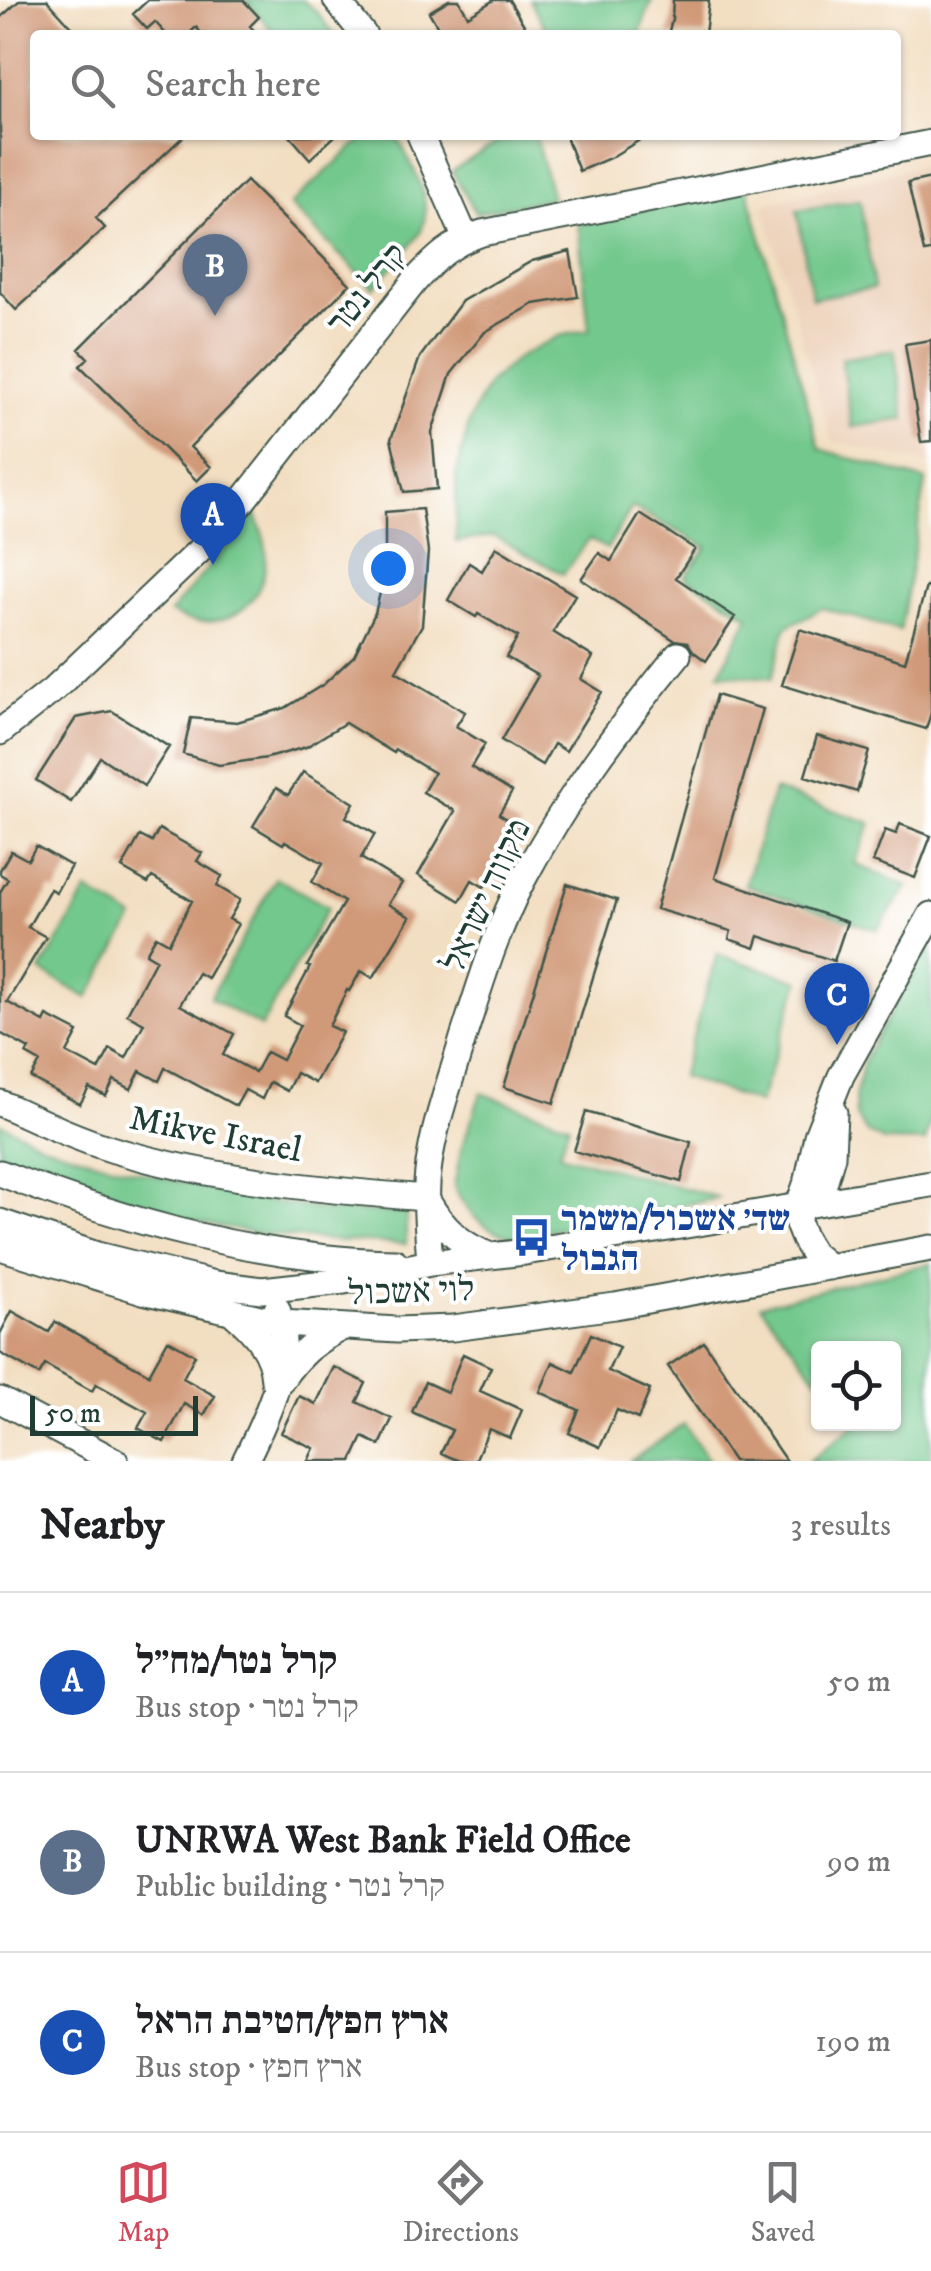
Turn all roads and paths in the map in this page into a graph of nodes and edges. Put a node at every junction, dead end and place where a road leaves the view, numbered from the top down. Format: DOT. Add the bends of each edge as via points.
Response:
graph roads {
  1 [pos="336,0"];
  2 [pos="360,30"];
  3 [pos="422,140"];
  4 [pos="931,144"];
  5 [pos="466,239"];
  6 [pos="678,655"];
  7 [pos="0,732"];
  8 [pos="931,915"];
  9 [pos="0,1103"];
  10 [pos="0,1173"];
  11 [pos="931,1184"];
  12 [pos="426,1198"];
  13 [pos="809,1203"];
  14 [pos="0,1222"];
  15 [pos="804,1240"];
  16 [pos="0,1247"];
  17 [pos="931,1248"];
  18 [pos="492,1257"];
  19 [pos="430,1263"];
  20 [pos="829,1267"];
  21 [pos="788,1274"];
  22 [pos="262,1290"];
  23 [pos="232,1312"];
  24 [pos="282,1323"];
  25 [pos="341,1328"];
  26 [pos="273,1396"];
  27 [pos="0,1400"];
  28 [pos="114,1461"];
  29 [pos="245,1461"];
  1 -- 2 [label="street"];
  3 -- 5 [label="street"];
  4 -- 5 [label="street, קרל נטר"];
  5 -- 7 [label="street, קרל נטר" via="441,253 414,282 203,547"];
  6 -- 12 [label="street, מקווה ישראל" via="620,727 521,884 484,969 437,1123"];
  8 -- 13 [label="street" via="841,1076 817,1136"];
  9 -- 12 [label="street, Mikve Israel" via="113,1150 190,1168"];
  10 -- 19 [label="street" via="241,1246"];
  11 -- 13 [label="street, לוי אשכול"];
  12 -- 18 [label="street" via="452,1234"];
  12 -- 19 [label="street, מקווה ישראל"];
  13 -- 15 [label="street" via="798,1224"];
  13 -- 18 [label="street, לוי אשכול"];
  14 -- 22 [label="street, לוי אשכול" via="116,1260"];
  15 -- 20 [label="street"];
  15 -- 21 [label="street"];
  16 -- 23 [label="street, לוי אשכול"];
  17 -- 20 [label="street, לוי אשכול"];
  18 -- 19 [label="street, לוי אשכול"];
  19 -- 22 [label="street, לוי אשכול"];
  20 -- 21 [label="street, לוי אשכול"];
  21 -- 25 [label="street, לוי אשכול" via="454,1328"];
  22 -- 24 [label="street"];
  23 -- 24 [label="street, לוי אשכול"];
  23 -- 26 [label="street" via="270,1357"];
  24 -- 25 [label="street, לוי אשכול"];
  24 -- 26 [label="street"];
  25 -- 26 [label="street" via="302,1352"];
  26 -- 29 [label="street"];
  27 -- 28 [label="street"];
}
